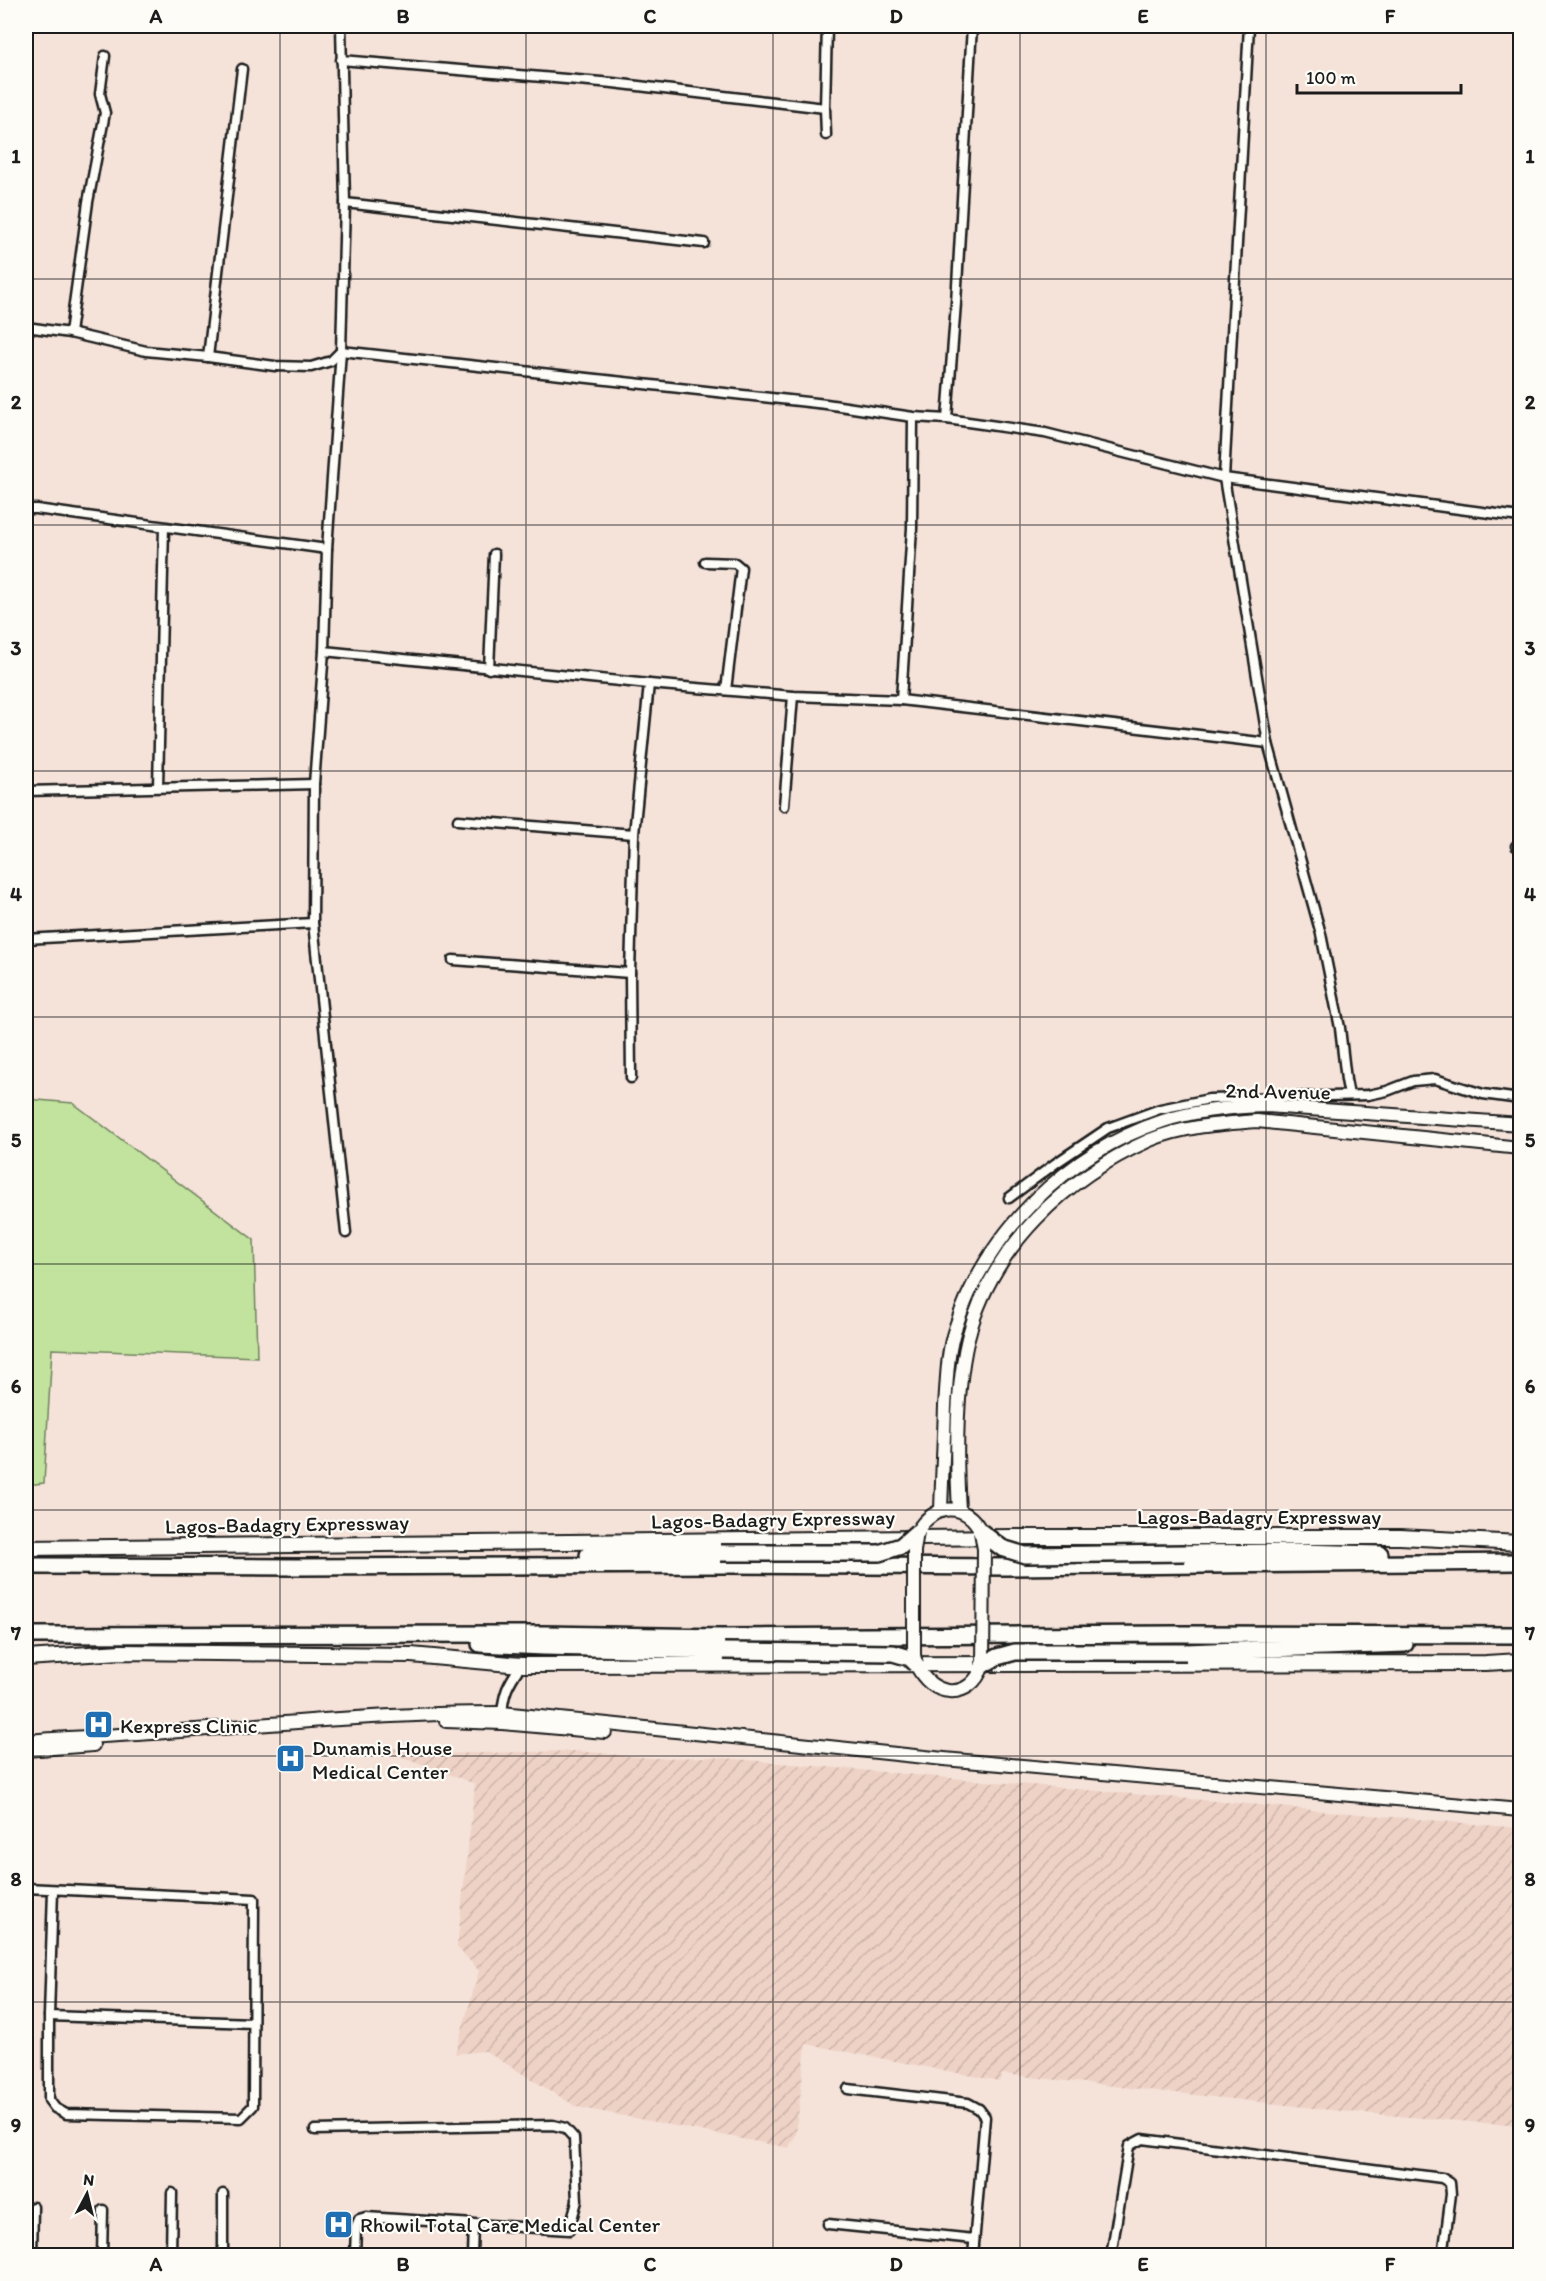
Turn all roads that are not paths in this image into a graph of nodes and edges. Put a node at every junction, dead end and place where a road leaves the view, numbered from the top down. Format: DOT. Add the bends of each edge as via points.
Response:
graph roads {
  1 [pos="341,26"];
  2 [pos="827,26"];
  3 [pos="972,26"];
  4 [pos="1250,26"];
  5 [pos="105,56"];
  6 [pos="341,60"];
  7 [pos="242,69"];
  8 [pos="825,108"];
  9 [pos="825,135"];
  10 [pos="345,203"];
  11 [pos="704,243"];
  12 [pos="26,327"];
  13 [pos="70,333"];
  14 [pos="341,351"];
  15 [pos="208,357"];
  16 [pos="913,417"];
  17 [pos="947,419"];
  18 [pos="1224,478"];
  19 [pos="26,509"];
  20 [pos="1521,517"];
  21 [pos="164,527"];
  22 [pos="327,549"];
  23 [pos="494,554"];
  24 [pos="705,562"];
  25 [pos="324,651"];
  26 [pos="489,669"];
  27 [pos="649,684"];
  28 [pos="726,690"];
  29 [pos="793,696"];
  30 [pos="901,700"];
  31 [pos="1268,743"];
  32 [pos="314,784"];
  33 [pos="158,787"];
  34 [pos="26,791"];
  35 [pos="784,806"];
  36 [pos="458,820"];
  37 [pos="634,834"];
  38 [pos="313,923"];
  39 [pos="26,939"];
  40 [pos="453,960"];
  41 [pos="630,973"];
  42 [pos="631,1078"];
  43 [pos="1349,1095"];
  44 [pos="1521,1099"];
  45 [pos="1521,1124"];
  46 [pos="1521,1148"];
  47 [pos="1009,1198"];
  48 [pos="346,1233"];
  49 [pos="959,1510"];
  50 [pos="940,1511"];
  51 [pos="917,1532"];
  52 [pos="981,1532"];
  53 [pos="1521,1543"];
  54 [pos="26,1548"];
  55 [pos="1521,1561"];
  56 [pos="26,1566"];
  57 [pos="297,1567"];
  58 [pos="26,1635"];
  59 [pos="321,1635"];
  60 [pos="1521,1635"];
  61 [pos="26,1658"];
  62 [pos="1521,1661"];
  63 [pos="916,1664"];
  64 [pos="521,1665"];
  65 [pos="983,1665"];
  66 [pos="502,1718"];
  67 [pos="26,1741"];
  68 [pos="26,1750"];
  69 [pos="1521,1810"];
  70 [pos="1521,1817"];
  71 [pos="26,1888"];
  72 [pos="53,1890"];
  73 [pos="49,2016"];
  74 [pos="253,2023"];
  75 [pos="848,2089"];
  76 [pos="315,2130"];
  77 [pos="172,2193"];
  78 [pos="223,2194"];
  79 [pos="33,2207"];
  80 [pos="103,2210"];
  81 [pos="473,2224"];
  82 [pos="828,2224"];
  83 [pos="974,2239"];
  84 [pos="32,2256"];
  85 [pos="102,2256"];
  86 [pos="171,2256"];
  87 [pos="223,2256"];
  88 [pos="355,2256"];
  89 [pos="472,2256"];
  90 [pos="973,2256"];
  91 [pos="1111,2256"];
  92 [pos="1443,2256"];
  1 -- 6 [label="street"];
  2 -- 8 [label="street"];
  3 -- 17 [label="street"];
  4 -- 18 [label="street"];
  5 -- 13 [label="street" via="100,94 105,113"];
  6 -- 8 [label="street" via="613,83"];
  6 -- 10 [label="street"];
  7 -- 15 [label="street"];
  8 -- 9 [label="street"];
  10 -- 11 [label="street"];
  10 -- 14 [label="street"];
  12 -- 13 [label="street"];
  13 -- 15 [label="street" via="146,351"];
  14 -- 15 [label="street" via="331,361 311,367"];
  14 -- 16 [label="street"];
  14 -- 22 [label="street"];
  16 -- 17 [label="street"];
  16 -- 30 [label="street" via="912,528"];
  17 -- 18 [label="street" via="1045,432"];
  18 -- 20 [label="street"];
  18 -- 31 [label="street"];
  19 -- 21 [label="street"];
  21 -- 22 [label="street"];
  21 -- 33 [label="street"];
  22 -- 25 [label="street"];
  23 -- 26 [label="street"];
  24 -- 28 [label="street" via="735,563 741,568"];
  25 -- 26 [label="street"];
  25 -- 32 [label="street"];
  26 -- 27 [label="street"];
  27 -- 28 [label="street"];
  27 -- 37 [label="street"];
  28 -- 29 [label="street"];
  29 -- 30 [label="street"];
  29 -- 35 [label="street"];
  30 -- 31 [label="street"];
  31 -- 43 [label="street" via="1321,934"];
  32 -- 33 [label="street"];
  32 -- 38 [label="street"];
  33 -- 34 [label="street"];
  36 -- 37 [label="street"];
  37 -- 41 [label="street"];
  38 -- 39 [label="street"];
  38 -- 48 [label="street"];
  40 -- 41 [label="street"];
  41 -- 42 [label="street"];
  43 -- 44 [label="street" via="1368,1095 1413,1081 1435,1079 1483,1094"];
  43 -- 47 [label="street" via="1209,1099 1160,1109 1108,1128"];
  45 -- 50 [label="main road, 2nd Avenue" via="1235,1107 1163,1121 1084,1158 1033,1202 996,1244 971,1288 954,1331 947,1372"];
  46 -- 49 [label="main road, 2nd Avenue" via="1257,1121 1219,1124 1151,1140 1067,1188 1037,1216 1005,1259 983,1298 969,1336 961,1375"];
  49 -- 50 [label="main road"];
  49 -- 52 [label="main road" via="972,1517"];
  50 -- 51 [label="main road" via="927,1518"];
  51 -- 57 [label="highway, bridge" via="901,1546 879,1553 541,1556"];
  51 -- 63 [label="main road, bridge"];
  52 -- 55 [label="highway, bridge" via="1002,1548 1025,1555 1319,1552"];
  52 -- 65 [label="main road, bridge"];
  53 -- 54 [label="main road, Lagos-Badagry Expressway" via="1400,1537 1011,1538"];
  55 -- 57 [label="highway, Lagos-Badagry Expressway" via="1006,1567"];
  56 -- 57 [label="highway, Lagos-Badagry Expressway"];
  58 -- 59 [label="highway"];
  59 -- 60 [label="highway"];
  59 -- 63 [label="highway, bridge" via="544,1647 893,1653"];
  60 -- 65 [label="highway, bridge" via="1186,1652 1015,1652"];
  61 -- 64 [label="main road" via="121,1652 411,1655"];
  62 -- 64 [label="main road"];
  63 -- 65 [label="main road" via="931,1685 951,1691 974,1682"];
  64 -- 66 [label="street" via="503,1697"];
  66 -- 67 [label="main road" via="451,1713"];
  66 -- 68 [label="main road" via="316,1727"];
  66 -- 69 [label="main road"];
  66 -- 70 [label="main road" via="943,1766"];
  71 -- 72 [label="street"];
  72 -- 73 [label="street"];
  72 -- 74 [label="street" via="254,1899"];
  73 -- 74 [label="street"];
  73 -- 74 [label="street" via="49,2100 66,2114 242,2118 252,2106"];
  75 -- 83 [label="street" via="968,2103 979,2109 985,2117"];
  76 -- 81 [label="street" via="553,2125 565,2128 574,2138 577,2201 569,2230"];
  77 -- 86 [label="street"];
  78 -- 87 [label="street"];
  79 -- 84 [label="street"];
  80 -- 85 [label="street"];
  81 -- 88 [label="street" via="366,2217 359,2219 356,2226"];
  81 -- 89 [label="street"];
  82 -- 83 [label="street"];
  83 -- 90 [label="street"];
  91 -- 92 [label="street" via="1129,2146 1142,2139 1442,2178 1450,2183 1451,2194"];
}
